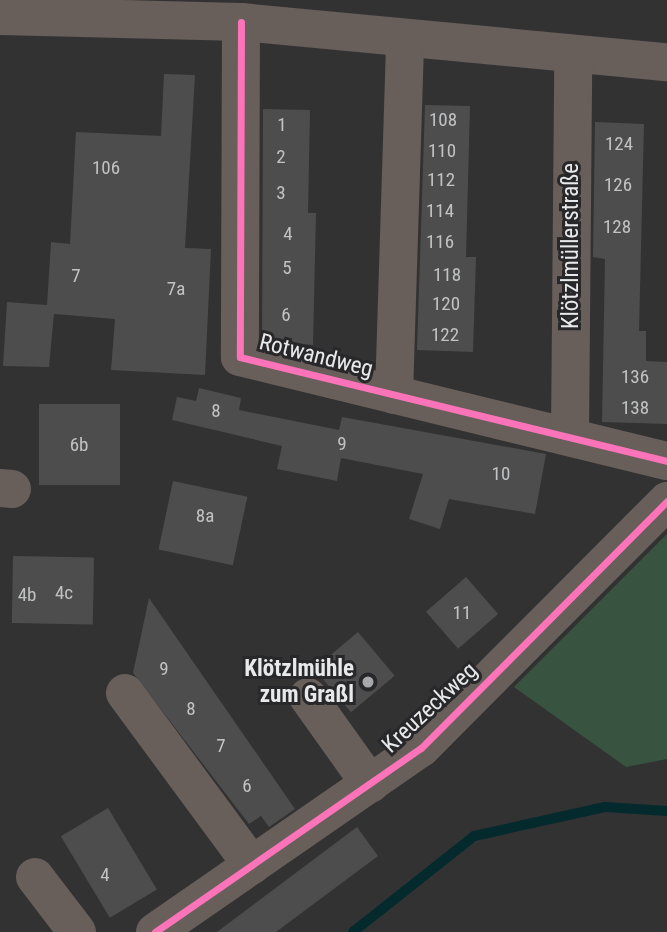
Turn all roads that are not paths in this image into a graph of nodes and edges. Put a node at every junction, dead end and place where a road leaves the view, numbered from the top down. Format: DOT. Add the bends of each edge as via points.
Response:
graph roads {
  1 [pos="115,8"];
  2 [pos="0,16"];
  3 [pos="241,22"];
  4 [pos="405,38"];
  5 [pos="573,57"];
  6 [pos="667,62"];
  7 [pos="394,395"];
  8 [pos="570,434"];
  9 [pos="667,461"];
  10 [pos="667,501"];
  11 [pos="125,693"];
  12 [pos="308,697"];
  13 [pos="370,784"];
  14 [pos="252,865"];
  15 [pos="35,877"];
  16 [pos="77,932"];
  17 [pos="155,932"];
  1 -- 2 [label="street"];
  1 -- 3 [label="street"];
  3 -- 4 [label="street"];
  3 -- 7 [label="street, Rotwandweg" via="240,357"];
  4 -- 5 [label="street"];
  4 -- 7 [label="street"];
  5 -- 6 [label="street"];
  5 -- 8 [label="street, Klötzlmüllerstraße"];
  7 -- 8 [label="street, Rotwandweg"];
  8 -- 9 [label="street, Rotwandweg"];
  10 -- 13 [label="street, Kreuzeckweg" via="421,748"];
  11 -- 14 [label="street"];
  12 -- 13 [label="street"];
  13 -- 14 [label="street, Kreuzeckweg"];
  14 -- 17 [label="street, Kreuzeckweg"];
  15 -- 16 [label="street"];
}
